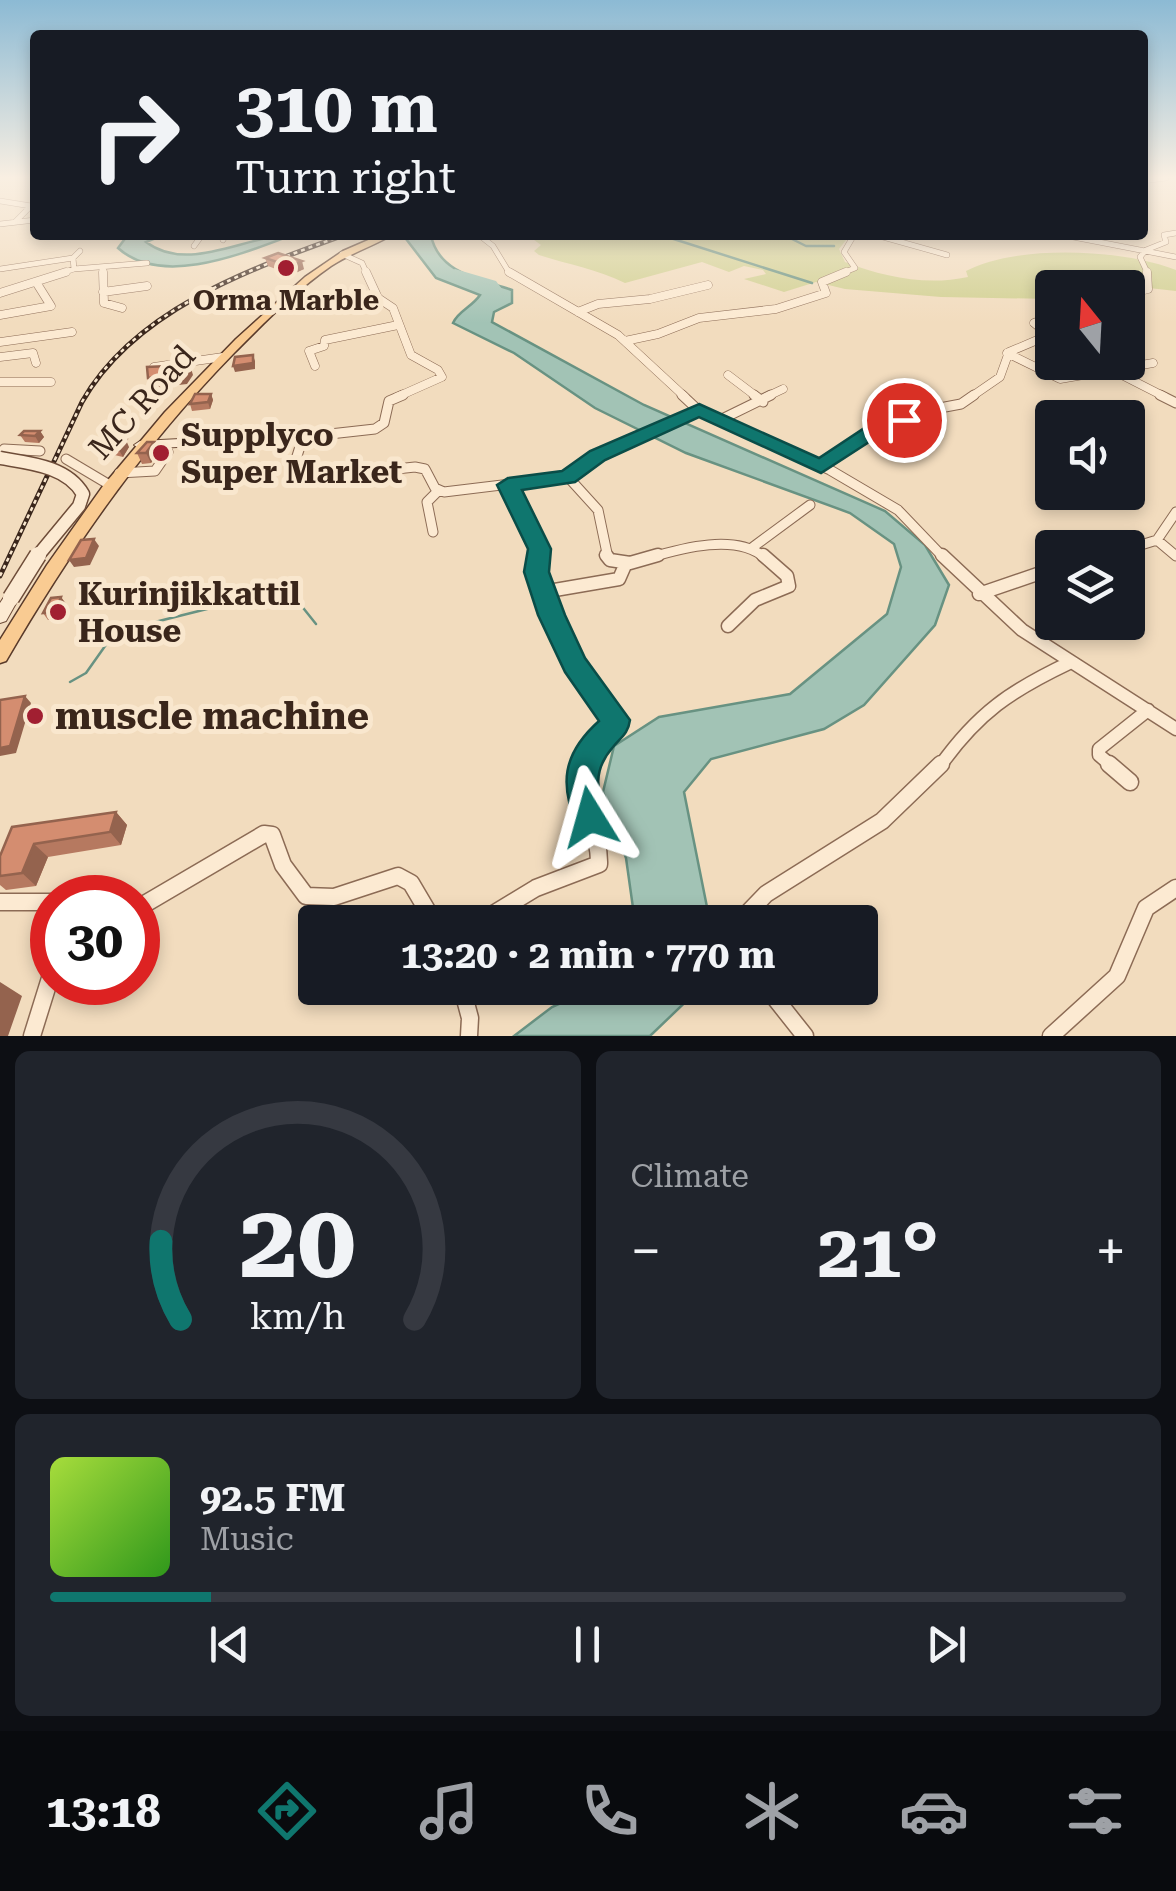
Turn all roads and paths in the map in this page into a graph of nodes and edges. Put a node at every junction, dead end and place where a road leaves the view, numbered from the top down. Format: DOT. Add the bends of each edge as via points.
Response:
graph roads {
  1 [pos="1176,233"];
  2 [pos="198,240"];
  3 [pos="375,240"];
  4 [pos="485,240"];
  5 [pos="851,240"];
  6 [pos="894,240"];
  7 [pos="1094,240"];
  8 [pos="1115,240"];
  9 [pos="1112,243"];
  10 [pos="194,246"];
  11 [pos="1148,249"];
  12 [pos="80,251"];
  13 [pos="342,254"];
  14 [pos="946,255"];
  15 [pos="1176,257"];
  16 [pos="74,258"];
  17 [pos="148,264"];
  18 [pos="103,268"];
  19 [pos="0,269"];
  20 [pos="74,269"];
  21 [pos="36,282"];
  22 [pos="708,285"];
  23 [pos="147,286"];
  24 [pos="1145,291"];
  25 [pos="103,292"];
  26 [pos="0,293"];
  27 [pos="122,308"];
  28 [pos="578,312"];
  29 [pos="0,315"];
  30 [pos="398,325"];
  31 [pos="72,332"];
  32 [pos="347,334"];
  33 [pos="625,341"];
  34 [pos="1035,341"];
  35 [pos="0,342"];
  36 [pos="350,347"];
  37 [pos="1007,354"];
  38 [pos="0,357"];
  39 [pos="223,357"];
  40 [pos="36,362"];
  41 [pos="1145,363"];
  42 [pos="1153,363"];
  43 [pos="315,366"];
  44 [pos="154,368"];
  45 [pos="1035,368"];
  46 [pos="728,375"];
  47 [pos="1132,380"];
  48 [pos="0,382"];
  49 [pos="51,382"];
  50 [pos="783,389"];
  51 [pos="1173,399"];
  52 [pos="762,402"];
  53 [pos="699,410"];
  54 [pos="720,420"];
  55 [pos="303,438"];
  56 [pos="140,445"];
  57 [pos="40,451"];
  58 [pos="1,452"];
  59 [pos="168,452"];
  60 [pos="66,460"];
  61 [pos="821,466"];
  62 [pos="568,477"];
  63 [pos="113,478"];
  64 [pos="508,485"];
  65 [pos="438,491"];
  66 [pos="810,504"];
  67 [pos="1176,512"];
  68 [pos="433,532"];
  69 [pos="1157,540"];
  70 [pos="1145,543"];
  71 [pos="753,547"];
  72 [pos="1176,556"];
  73 [pos="626,563"];
  74 [pos="1035,575"];
  75 [pos="542,592"];
  76 [pos="979,594"];
  77 [pos="5,626"];
  78 [pos="728,626"];
  79 [pos="1,654"];
  80 [pos="1069,663"];
  81 [pos="1148,710"];
  82 [pos="1176,730"];
  83 [pos="1130,782"];
  84 [pos="1176,889"];
  85 [pos="160,895"];
  86 [pos="0,902"];
  87 [pos="30,902"];
  88 [pos="424,905"];
  89 [pos="508,905"];
  90 [pos="754,905"];
  91 [pos="42,1005"];
  92 [pos="467,1005"];
  93 [pos="780,1005"];
  94 [pos="32,1036"];
  95 [pos="469,1036"];
  96 [pos="805,1036"];
  97 [pos="1051,1036"];
  1 -- 11 [label="street"];
  2 -- 10 [label="street"];
  3 -- 13 [label="main road, MC Road"];
  4 -- 28 [label="street" via="512,275"];
  5 -- 33 [label="street" via="844,252 856,267 822,282 826,293 776,308 699,318"];
  6 -- 14 [label="street"];
  7 -- 9 [label="street"];
  8 -- 9 [label="street"];
  9 -- 11 [label="street"];
  11 -- 15 [label="street"];
  11 -- 24 [label="street" via="1140,257 1150,280"];
  12 -- 16 [label="street"];
  13 -- 30 [label="street" via="362,262"];
  13 -- 39 [label="main road, MC Road"];
  16 -- 19 [label="street"];
  16 -- 20 [label="street"];
  17 -- 18 [label="street"];
  18 -- 20 [label="street"];
  18 -- 25 [label="street"];
  20 -- 21 [label="street"];
  21 -- 26 [label="street"];
  21 -- 29 [label="street" via="51,306"];
  22 -- 28 [label="street"];
  23 -- 25 [label="street"];
  25 -- 27 [label="street" via="108,308"];
  28 -- 33 [label="street"];
  30 -- 32 [label="street"];
  30 -- 55 [label="street" via="411,355 442,377 388,401 384,422 375,429"];
  31 -- 35 [label="street"];
  32 -- 36 [label="street"];
  32 -- 43 [label="street" via="309,350"];
  33 -- 53 [label="street"];
  34 -- 37 [label="street"];
  37 -- 45 [label="street"];
  37 -- 61 [label="street" via="1000,377 975,398 908,414"];
  38 -- 40 [label="street" via="33,352"];
  39 -- 44 [label="street"];
  39 -- 56 [label="main road, MC Road"];
  41 -- 42 [label="street"];
  46 -- 52 [label="street"];
  47 -- 51 [label="street"];
  48 -- 49 [label="street"];
  50 -- 52 [label="street"];
  52 -- 54 [label="street"];
  53 -- 54 [label="street"];
  53 -- 62 [label="street" via="598,456"];
  54 -- 61 [label="street"];
  55 -- 56 [label="main road"];
  55 -- 65 [label="street" via="292,472 331,476 415,467 425,470"];
  56 -- 63 [label="main road, MC Road"];
  57 -- 58 [label="street"];
  58 -- 77 [label="main road, bridge" via="76,481 82,494 10,598"];
  59 -- 63 [label="street" via="155,471"];
  60 -- 63 [label="street"];
  61 -- 76 [label="street" via="898,510"];
  62 -- 64 [label="street"];
  62 -- 73 [label="street" via="598,510 604,554"];
  63 -- 77 [label="main road, MC Road"];
  64 -- 65 [label="street"];
  64 -- 75 [label="street" via="540,549"];
  65 -- 68 [label="street" via="426,502"];
  66 -- 71 [label="street"];
  67 -- 69 [label="street"];
  69 -- 70 [label="street"];
  69 -- 72 [label="street"];
  71 -- 73 [label="street" via="676,550"];
  71 -- 78 [label="street" via="789,586 754,600"];
  73 -- 75 [label="street" via="619,579"];
  74 -- 76 [label="street"];
  75 -- 89 [label="street" via="574,664 615,726 584,764 579,785 601,851 599,864"];
  76 -- 80 [label="street"];
  77 -- 79 [label="main road, MC Road"];
  80 -- 81 [label="street"];
  80 -- 90 [label="street" via="972,722 912,795"];
  81 -- 82 [label="street"];
  81 -- 83 [label="street" via="1099,750"];
  84 -- 97 [label="street" via="1146,908 1116,976"];
  85 -- 88 [label="street" via="272,834 292,886 312,900 334,900 398,876"];
  86 -- 87 [label="street"];
  91 -- 94 [label="street"];
  92 -- 95 [label="street"];
  93 -- 96 [label="street"];
}
